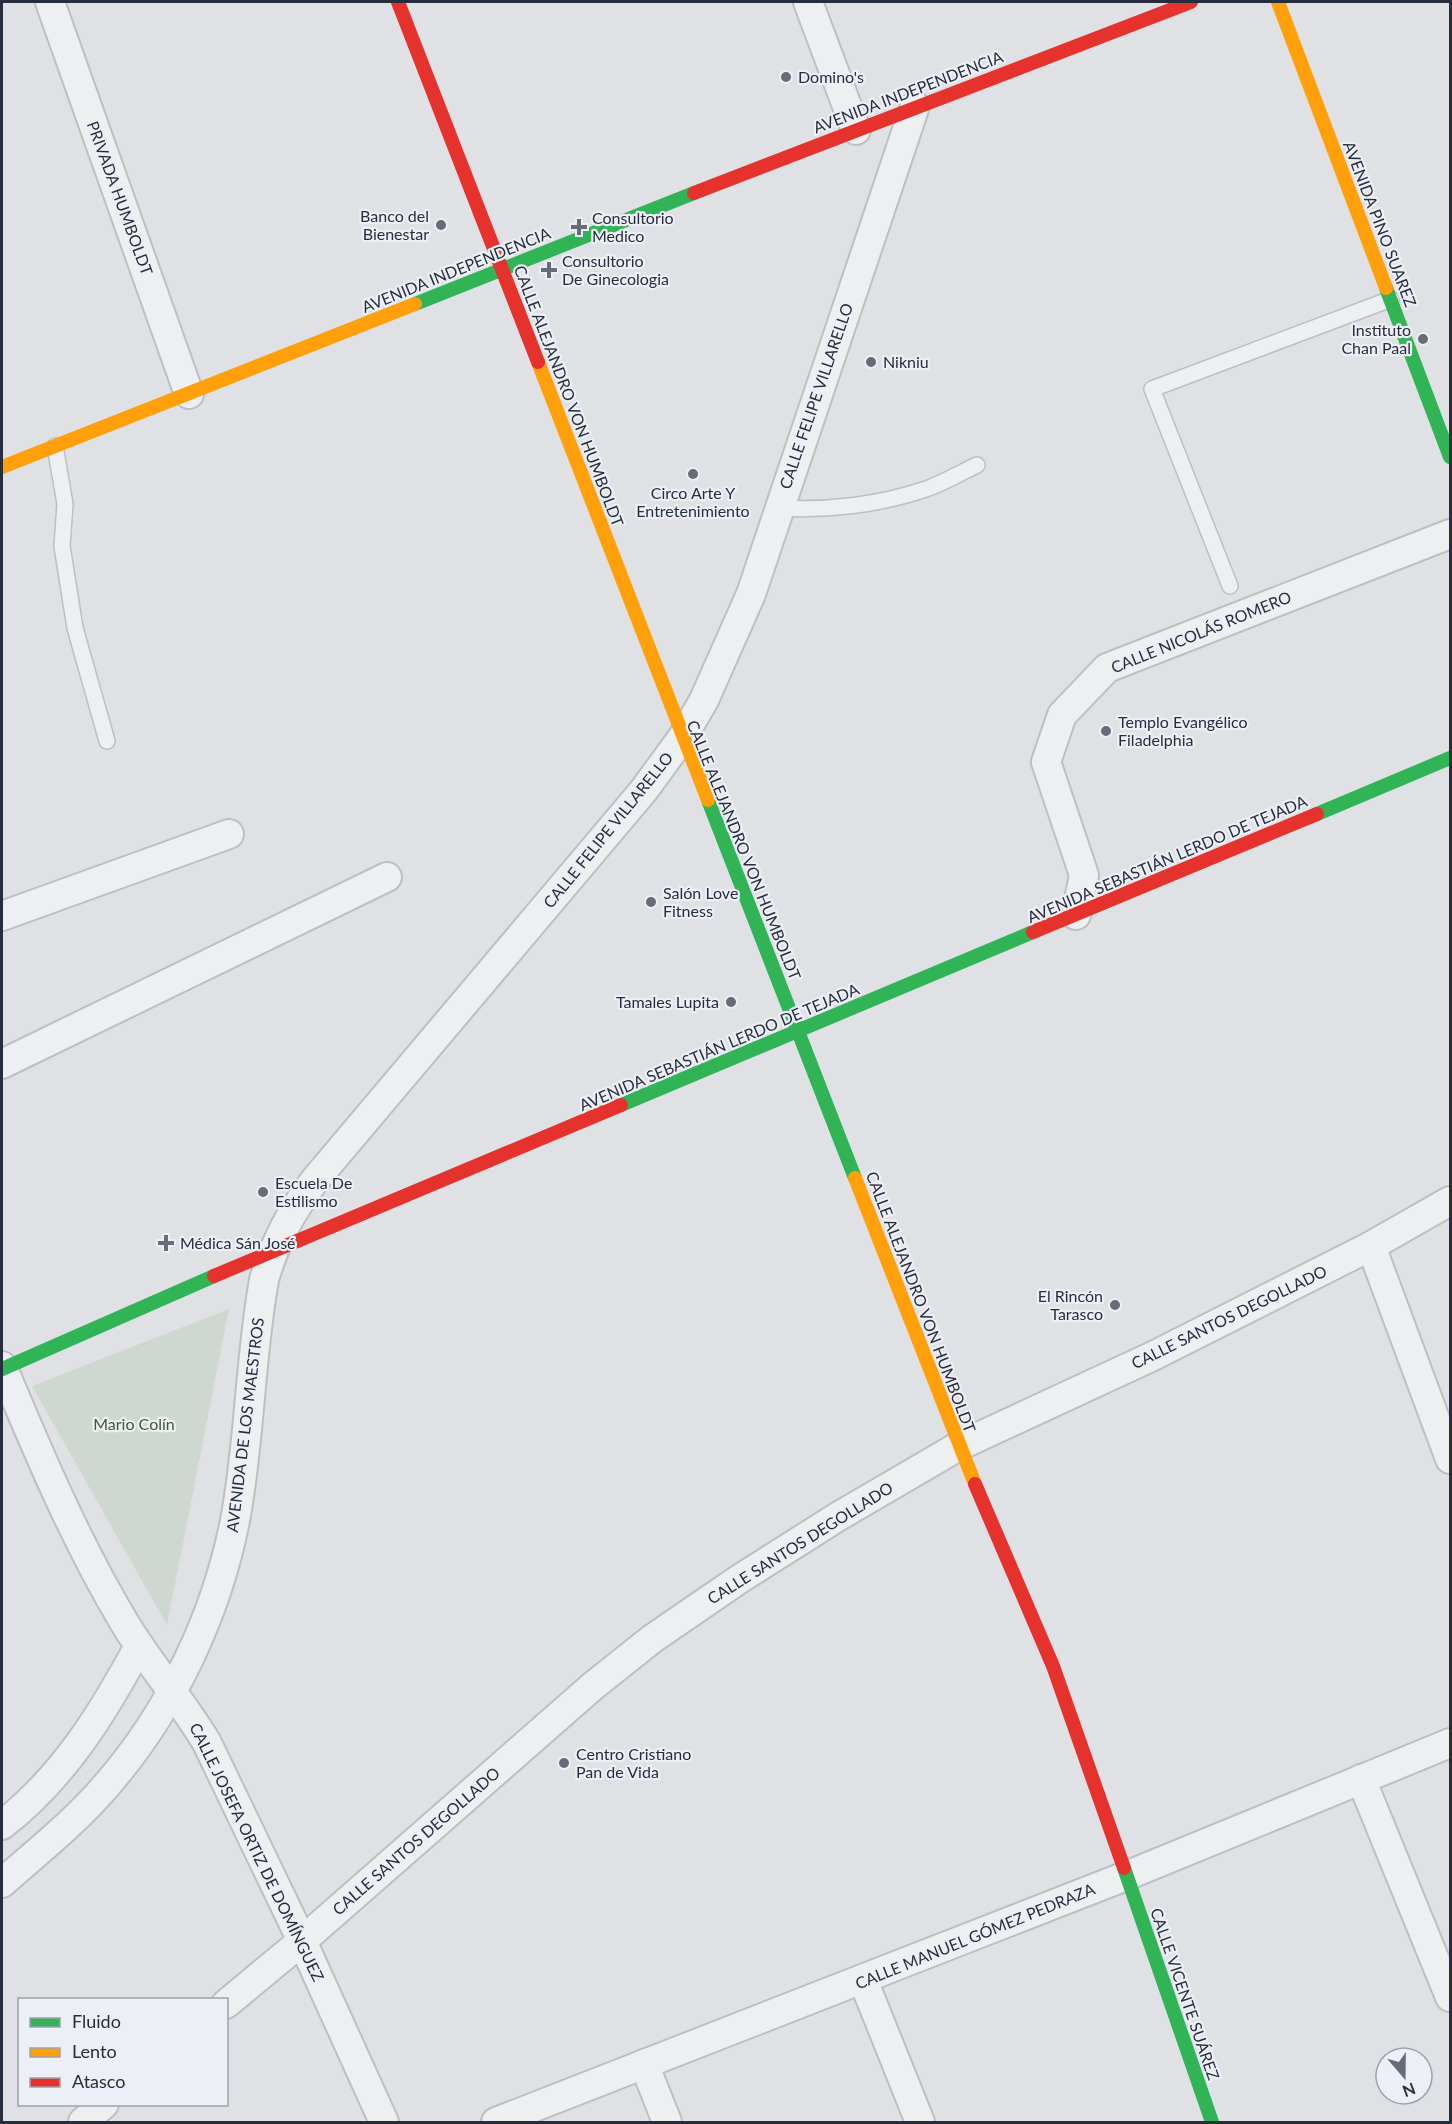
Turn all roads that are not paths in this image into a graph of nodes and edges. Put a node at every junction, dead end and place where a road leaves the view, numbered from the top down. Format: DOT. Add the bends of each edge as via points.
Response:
graph roads {
  1 [pos="50,2"];
  2 [pos="398,2"];
  3 [pos="808,2"];
  4 [pos="1191,2"];
  5 [pos="1278,2"];
  6 [pos="915,106"];
  7 [pos="856,130"];
  8 [pos="503,269"];
  9 [pos="1390,299"];
  10 [pos="189,394"];
  11 [pos="56,446"];
  12 [pos="1450,457"];
  13 [pos="2,464"];
  14 [pos="976,465"];
  15 [pos="778,508"];
  16 [pos="1450,534"];
  17 [pos="1230,586"];
  18 [pos="682,738"];
  19 [pos="107,741"];
  20 [pos="1450,758"];
  21 [pos="229,834"];
  22 [pos="387,877"];
  23 [pos="1077,915"];
  24 [pos="2,916"];
  25 [pos="798,1032"];
  26 [pos="2,1064"];
  27 [pos="1450,1201"];
  28 [pos="1371,1246"];
  29 [pos="272,1251"];
  30 [pos="2,1368"];
  31 [pos="959,1446"];
  32 [pos="1450,1459"];
  33 [pos="139,1646"];
  34 [pos="172,1690"];
  35 [pos="1450,1743"];
  36 [pos="1361,1779"];
  37 [pos="3,1817"];
  38 [pos="1126,1876"];
  39 [pos="2,1883"];
  40 [pos="302,1941"];
  41 [pos="863,1980"];
  42 [pos="1450,1997"];
  43 [pos="228,2002"];
  44 [pos="644,2064"];
  45 [pos="102,2106"];
  46 [pos="82,2122"];
  47 [pos="384,2122"];
  48 [pos="496,2122"];
  49 [pos="668,2122"];
  50 [pos="920,2122"];
  51 [pos="1212,2122"];
  1 -- 10 [label="street, PRIVADA HUMBOLDT"];
  2 -- 8 [label="main road, CALLE ALEJANDRO VON HUMBOLDT"];
  3 -- 7 [label="street"];
  4 -- 6 [label="main road, AVENIDA INDEPENDENCIA"];
  5 -- 9 [label="main road, AVENIDA PINO SUAREZ"];
  6 -- 7 [label="main road, AVENIDA INDEPENDENCIA"];
  6 -- 15 [label="street, CALLE FELIPE VILLARELLO"];
  7 -- 8 [label="main road, AVENIDA INDEPENDENCIA"];
  8 -- 10 [label="main road, AVENIDA INDEPENDENCIA"];
  8 -- 18 [label="main road, CALLE ALEJANDRO VON HUMBOLDT"];
  9 -- 12 [label="main road, AVENIDA PINO SUAREZ"];
  9 -- 17 [label="lane" via="1152,390"];
  10 -- 11 [label="main road, AVENIDA INDEPENDENCIA"];
  11 -- 13 [label="main road, AVENIDA INDEPENDENCIA"];
  11 -- 19 [label="lane" via="65,504 62,546 75,628"];
  14 -- 15 [label="lane" via="926,489 879,500 814,510"];
  15 -- 18 [label="street, CALLE FELIPE VILLARELLO" via="751,594 704,700"];
  16 -- 23 [label="street, CALLE NICOLÁS ROMERO" via="1107,668 1062,715 1046,762 1084,875"];
  18 -- 25 [label="main road, CALLE ALEJANDRO VON HUMBOLDT"];
  18 -- 29 [label="street, CALLE FELIPE VILLARELLO" via="644,790 315,1180 292,1210"];
  20 -- 23 [label="main road, AVENIDA SEBASTIÁN LERDO DE TEJADA"];
  21 -- 24 [label="street"];
  22 -- 26 [label="street"];
  23 -- 25 [label="main road, AVENIDA SEBASTIÁN LERDO DE TEJADA"];
  25 -- 29 [label="main road, AVENIDA SEBASTIÁN LERDO DE TEJADA"];
  25 -- 31 [label="main road, CALLE ALEJANDRO VON HUMBOLDT"];
  27 -- 28 [label="street, CALLE SANTOS DEGOLLADO"];
  28 -- 31 [label="street, CALLE SANTOS DEGOLLADO" via="1153,1356"];
  28 -- 32 [label="street"];
  29 -- 30 [label="main road, AVENIDA SEBASTIÁN LERDO DE TEJADA"];
  29 -- 34 [label="street, AVENIDA DE LOS MAESTROS" via="260,1306 244,1461 226,1561 205,1621"];
  30 -- 33 [label="street, CALLE JOSEFA ORTIZ DE DOMÍNGUEZ" via="104,1588"];
  31 -- 38 [label="main road, CALLE ALEJANDRO VON HUMBOLDT" via="1053,1666"];
  31 -- 40 [label="street, CALLE SANTOS DEGOLLADO" via="839,1516 652,1640 593,1686"];
  33 -- 34 [label="street, CALLE JOSEFA ORTIZ DE DOMÍNGUEZ"];
  33 -- 37 [label="street" via="103,1711 75,1751"];
  34 -- 39 [label="street, AVENIDA DE LOS MAESTROS" via="105,1787 61,1833"];
  34 -- 40 [label="street, CALLE JOSEFA ORTIZ DE DOMÍNGUEZ" via="207,1743"];
  35 -- 36 [label="street, CALLE MANUEL GÓMEZ PEDRAZA"];
  36 -- 38 [label="street, CALLE MANUEL GÓMEZ PEDRAZA"];
  36 -- 42 [label="street"];
  38 -- 41 [label="street, CALLE MANUEL GÓMEZ PEDRAZA"];
  38 -- 51 [label="main road, CALLE VICENTE SUÁREZ"];
  40 -- 43 [label="street, CALLE SANTOS DEGOLLADO"];
  40 -- 47 [label="street, CALLE JOSEFA ORTIZ DE DOMÍNGUEZ"];
  41 -- 44 [label="street, CALLE MANUEL GÓMEZ PEDRAZA"];
  41 -- 50 [label="street"];
  44 -- 48 [label="street, CALLE MANUEL GÓMEZ PEDRAZA"];
  44 -- 49 [label="street"];
  45 -- 46 [label="street"];
}
